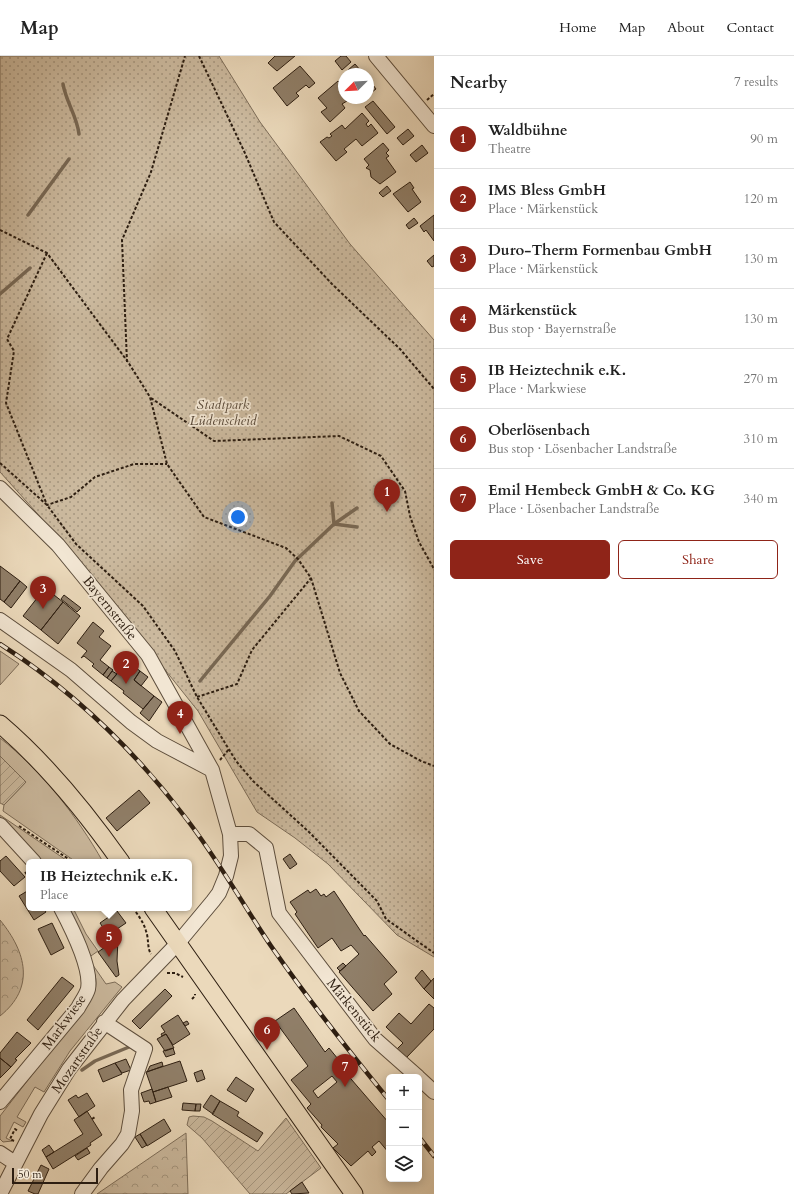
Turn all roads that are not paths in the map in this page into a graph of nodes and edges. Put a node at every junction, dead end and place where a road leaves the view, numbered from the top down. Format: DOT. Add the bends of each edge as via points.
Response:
graph roads {
  1 [pos="376,56"];
  2 [pos="434,126"];
  3 [pos="0,488"];
  4 [pos="0,620"];
  5 [pos="0,724"];
  6 [pos="212,770"];
  7 [pos="0,825"];
  8 [pos="230,834"];
  9 [pos="31,859"];
  10 [pos="119,859"];
  11 [pos="62,911"];
  12 [pos="155,911"];
  13 [pos="178,943"];
  14 [pos="104,1022"];
  15 [pos="414,1074"];
  16 [pos="422,1082"];
  17 [pos="434,1092"];
  18 [pos="0,1102"];
  19 [pos="0,1153"];
  20 [pos="15,1163"];
  21 [pos="0,1194"];
  22 [pos="82,1194"];
  23 [pos="354,1194"];
  1 -- 2 [label="street"];
  3 -- 6 [label="street, Bayernstraße" via="58,545 148,655"];
  4 -- 6 [label="street" via="72,670 156,741"];
  5 -- 10 [label="main road" via="69,792"];
  6 -- 8 [label="street, Bayernstraße"];
  7 -- 9 [label="street"];
  8 -- 13 [label="street" via="231,856 219,893"];
  8 -- 15 [label="street, Märkenstück" via="249,834 266,848 279,913 375,1039"];
  11 -- 18 [label="street, Markwiese" via="85,965 88,976 86,994 78,1008"];
  12 -- 13 [label="main road"];
  13 -- 14 [label="street, Mozartstraße"];
  13 -- 23 [label="main road"];
  14 -- 20 [label="street, Mozartstraße" via="69,1068"];
  14 -- 22 [label="street" via="145,1049 131,1090 132,1111 128,1134"];
  16 -- 17 [label="street, Märkenstück"];
  19 -- 20 [label="street"];
  20 -- 21 [label="street, Mozartstraße"];
}
